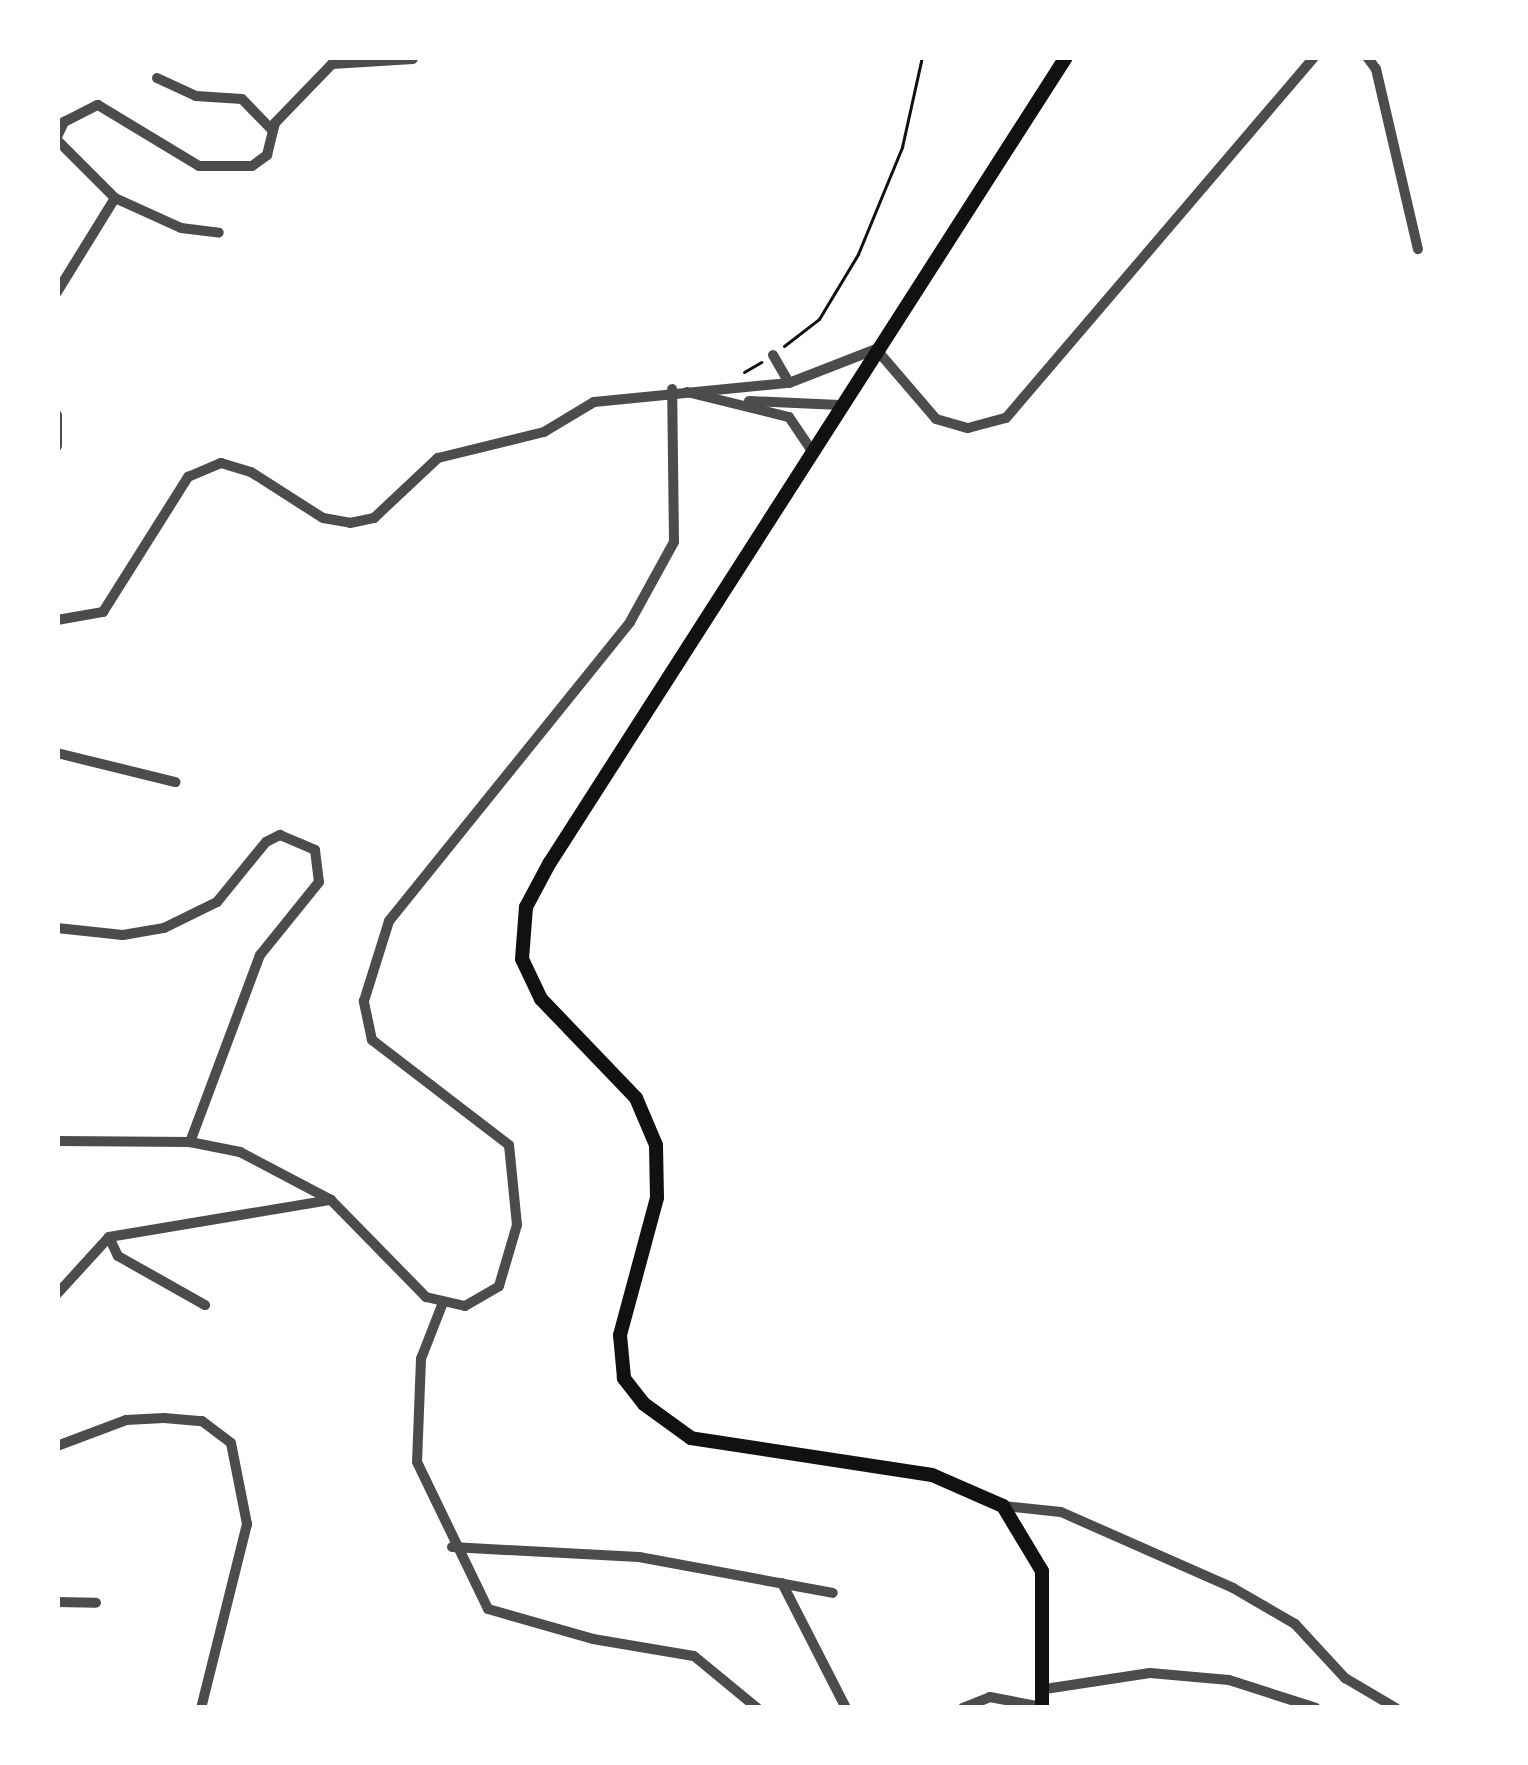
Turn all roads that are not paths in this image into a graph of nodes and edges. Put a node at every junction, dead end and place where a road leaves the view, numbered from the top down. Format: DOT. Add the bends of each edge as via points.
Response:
graph roads {
  1 [pos="1066,57"];
  2 [pos="1314,57"];
  3 [pos="1366,57"];
  4 [pos="413,59"];
  5 [pos="158,78"];
  6 [pos="272,130"];
  7 [pos="57,139"];
  8 [pos="115,198"];
  9 [pos="220,233"];
  10 [pos="1418,249"];
  11 [pos="57,292"];
  12 [pos="877,350"];
  13 [pos="773,355"];
  14 [pos="789,382"];
  15 [pos="672,389"];
  16 [pos="728,400"];
  17 [pos="840,405"];
  18 [pos="57,415"];
  19 [pos="57,446"];
  20 [pos="811,450"];
  21 [pos="57,620"];
  22 [pos="57,753"];
  23 [pos="175,782"];
  24 [pos="57,928"];
  25 [pos="57,1141"];
  26 [pos="190,1142"];
  27 [pos="331,1200"];
  28 [pos="110,1237"];
  29 [pos="57,1294"];
  30 [pos="442,1305"];
  31 [pos="206,1306"];
  32 [pos="57,1446"];
  33 [pos="1003,1506"];
  34 [pos="452,1547"];
  35 [pos="782,1583"];
  36 [pos="833,1593"];
  37 [pos="57,1602"];
  38 [pos="96,1603"];
  39 [pos="1045,1689"];
  40 [pos="1042,1707"];
  41 [pos="201,1708"];
  42 [pos="757,1708"];
  43 [pos="846,1708"];
  44 [pos="963,1708"];
  45 [pos="1316,1708"];
  46 [pos="1396,1708"];
  1 -- 12 [label="main road"];
  2 -- 12 [label="street" via="1006,418 968,428 936,419"];
  3 -- 10 [label="street" via="1376,69"];
  4 -- 6 [label="street" via="340,60"];
  5 -- 6 [label="street" via="196,96 242,99"];
  6 -- 7 [label="street" via="267,155 224,172 199,166 98,105 64,122"];
  7 -- 8 [label="street"];
  8 -- 9 [label="street" via="181,228"];
  8 -- 11 [label="street"];
  12 -- 14 [label="street"];
  12 -- 17 [label="main road"];
  13 -- 14 [label="street"];
  14 -- 15 [label="street"];
  15 -- 16 [label="street"];
  15 -- 21 [label="street" via="593,402 544,432 465,446 438,458 374,518 350,523 323,518 251,472 221,463 188,477 103,612"];
  15 -- 30 [label="street" via="674,542 630,622 389,921 364,1001 372,1040 403,1070 486,1120 517,1168 517,1225 499,1286 482,1300"];
  16 -- 17 [label="street"];
  16 -- 20 [label="street" via="789,417"];
  17 -- 20 [label="main road"];
  18 -- 19 [label="street"];
  20 -- 33 [label="main road" via="549,864 526,907 521,959 541,1000 635,1098 656,1144 657,1198 620,1335 624,1378 644,1404 691,1438 932,1475"];
  22 -- 23 [label="street"];
  24 -- 26 [label="street" via="123,935 164,928 217,902 266,842 280,836 315,850 319,882 260,955"];
  25 -- 26 [label="street"];
  26 -- 27 [label="street" via="240,1152"];
  27 -- 28 [label="street"];
  27 -- 30 [label="street" via="413,1288"];
  28 -- 29 [label="street"];
  28 -- 31 [label="street" via="118,1256"];
  30 -- 34 [label="street" via="421,1359 414,1437"];
  32 -- 41 [label="street" via="126,1420 164,1418 202,1421 231,1443 247,1524"];
  33 -- 39 [label="main road" via="1042,1570"];
  33 -- 46 [label="street" via="1061,1512 1233,1588 1295,1624 1345,1678"];
  34 -- 35 [label="street" via="639,1557"];
  34 -- 42 [label="street" via="488,1609 593,1640 694,1655"];
  35 -- 36 [label="street"];
  35 -- 43 [label="street"];
  37 -- 38 [label="street"];
  39 -- 40 [label="main road"];
  39 -- 45 [label="street" via="1150,1673 1229,1680"];
  40 -- 44 [label="street" via="990,1696"];
}
